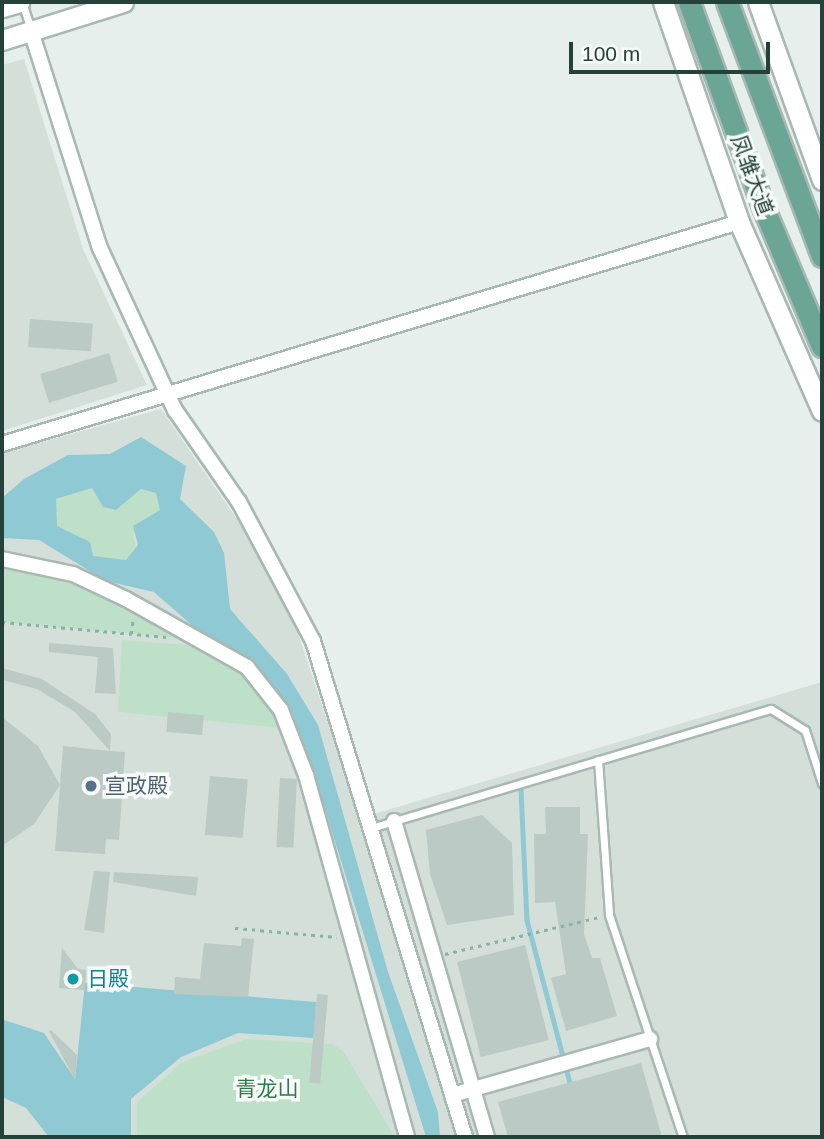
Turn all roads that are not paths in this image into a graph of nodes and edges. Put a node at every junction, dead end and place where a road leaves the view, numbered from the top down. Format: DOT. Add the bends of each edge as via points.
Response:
graph roads {
  1 [pos="20,2"];
  2 [pos="123,2"];
  3 [pos="690,2"];
  4 [pos="758,2"];
  5 [pos="665,5"];
  6 [pos="730,6"];
  7 [pos="2,7"];
  8 [pos="31,31"];
  9 [pos="2,40"];
  10 [pos="822,180"];
  11 [pos="806,220"];
  12 [pos="739,222"];
  13 [pos="822,242"];
  14 [pos="822,256"];
  15 [pos="822,346"];
  16 [pos="167,393"];
  17 [pos="822,411"];
  18 [pos="2,444"];
  19 [pos="2,559"];
  20 [pos="598,760"];
  21 [pos="822,783"];
  22 [pos="394,821"];
  23 [pos="371,828"];
  24 [pos="650,1039"];
  25 [pos="473,1090"];
  26 [pos="452,1095"];
  27 [pos="407,1137"];
  28 [pos="465,1137"];
  29 [pos="487,1137"];
  30 [pos="683,1137"];
  1 -- 7 [label="street"];
  1 -- 8 [label="lane"];
  2 -- 8 [label="street"];
  3 -- 15 [label="main road, 凤雏大道" via="764,209"];
  4 -- 10 [label="street"];
  5 -- 12 [label="street"];
  6 -- 11 [label="main road, 凤雏大道"];
  8 -- 9 [label="street"];
  8 -- 16 [label="street" via="100,248"];
  11 -- 13 [label="street"];
  11 -- 14 [label="main road, 凤雏大道"];
  12 -- 16 [label="street"];
  12 -- 17 [label="street"];
  16 -- 18 [label="street"];
  16 -- 23 [label="street" via="239,502 313,640"];
  19 -- 27 [label="street" via="73,574 247,667 281,710 306,775"];
  20 -- 21 [label="lane" via="771,709 805,730"];
  20 -- 22 [label="lane"];
  20 -- 24 [label="lane" via="609,915"];
  22 -- 23 [label="lane"];
  22 -- 25 [label="street"];
  23 -- 26 [label="street"];
  24 -- 25 [label="street"];
  24 -- 30 [label="lane"];
  25 -- 26 [label="street"];
  25 -- 29 [label="street"];
  26 -- 28 [label="street"];
}
